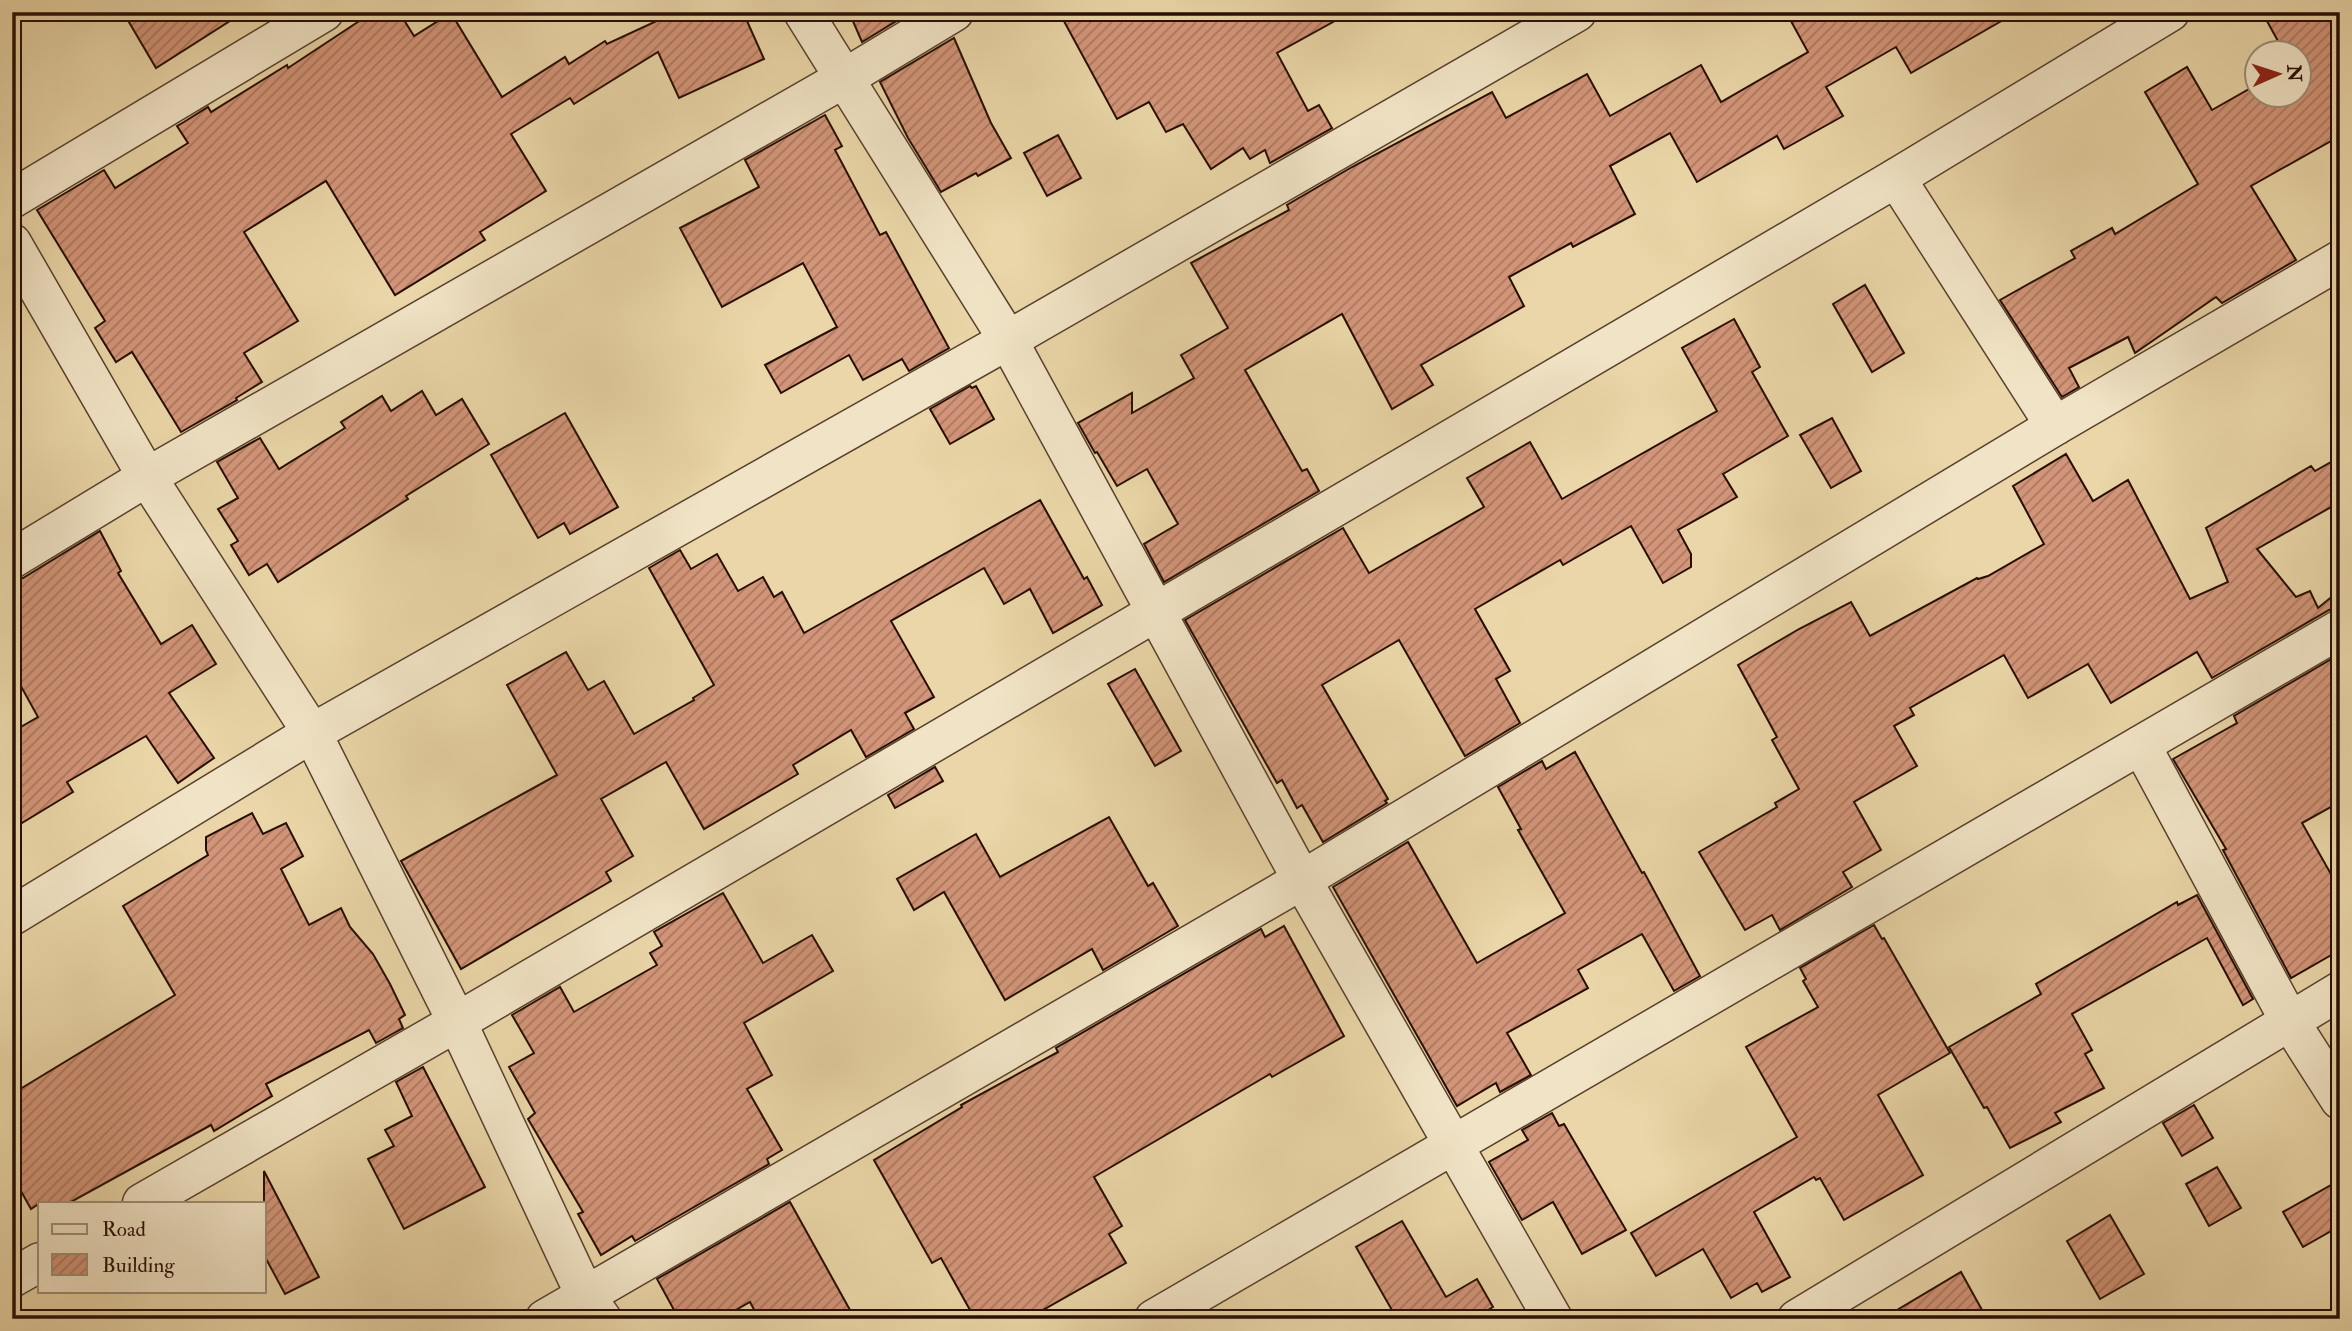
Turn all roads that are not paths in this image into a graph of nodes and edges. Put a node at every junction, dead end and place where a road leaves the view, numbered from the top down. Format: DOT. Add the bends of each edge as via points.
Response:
graph roads {
  1 [pos="324,12"];
  2 [pos="803,12"];
  3 [pos="954,12"];
  4 [pos="1577,12"];
  5 [pos="2170,12"];
  6 [pos="843,79"];
  7 [pos="1896,178"];
  8 [pos="12,199"];
  9 [pos="12,243"];
  10 [pos="2340,260"];
  11 [pos="1008,340"];
  12 [pos="2054,426"];
  13 [pos="148,477"];
  14 [pos="12,559"];
  15 [pos="1156,611"];
  16 [pos="2340,629"];
  17 [pos="312,733"];
  18 [pos="2141,745"];
  19 [pos="1302,880"];
  20 [pos="12,916"];
  21 [pos="2340,991"];
  22 [pos="2289,1020"];
  23 [pos="457,1021"];
  24 [pos="2340,1100"];
  25 [pos="1455,1144"];
  26 [pos="144,1202"];
  27 [pos="38,1263"];
  28 [pos="12,1278"];
  29 [pos="594,1307"];
  30 [pos="545,1319"];
  31 [pos="1154,1319"];
  32 [pos="1553,1319"];
  33 [pos="1797,1319"];
  1 -- 8 [label="street"];
  2 -- 6 [label="street"];
  3 -- 6 [label="street"];
  4 -- 11 [label="street"];
  5 -- 7 [label="street"];
  6 -- 11 [label="street"];
  6 -- 13 [label="street"];
  7 -- 12 [label="street"];
  7 -- 15 [label="street"];
  9 -- 13 [label="street"];
  10 -- 12 [label="street"];
  11 -- 15 [label="street"];
  11 -- 17 [label="street"];
  12 -- 19 [label="street"];
  13 -- 14 [label="street"];
  13 -- 17 [label="street"];
  15 -- 19 [label="street"];
  15 -- 23 [label="street"];
  16 -- 18 [label="street"];
  17 -- 20 [label="street"];
  17 -- 23 [label="street"];
  18 -- 22 [label="street"];
  18 -- 25 [label="street"];
  19 -- 25 [label="street"];
  19 -- 29 [label="street"];
  21 -- 22 [label="street"];
  22 -- 24 [label="street"];
  22 -- 33 [label="street"];
  23 -- 26 [label="street"];
  23 -- 29 [label="street"];
  25 -- 31 [label="street"];
  25 -- 32 [label="street"];
  27 -- 28 [label="street"];
  29 -- 30 [label="street"];
}
